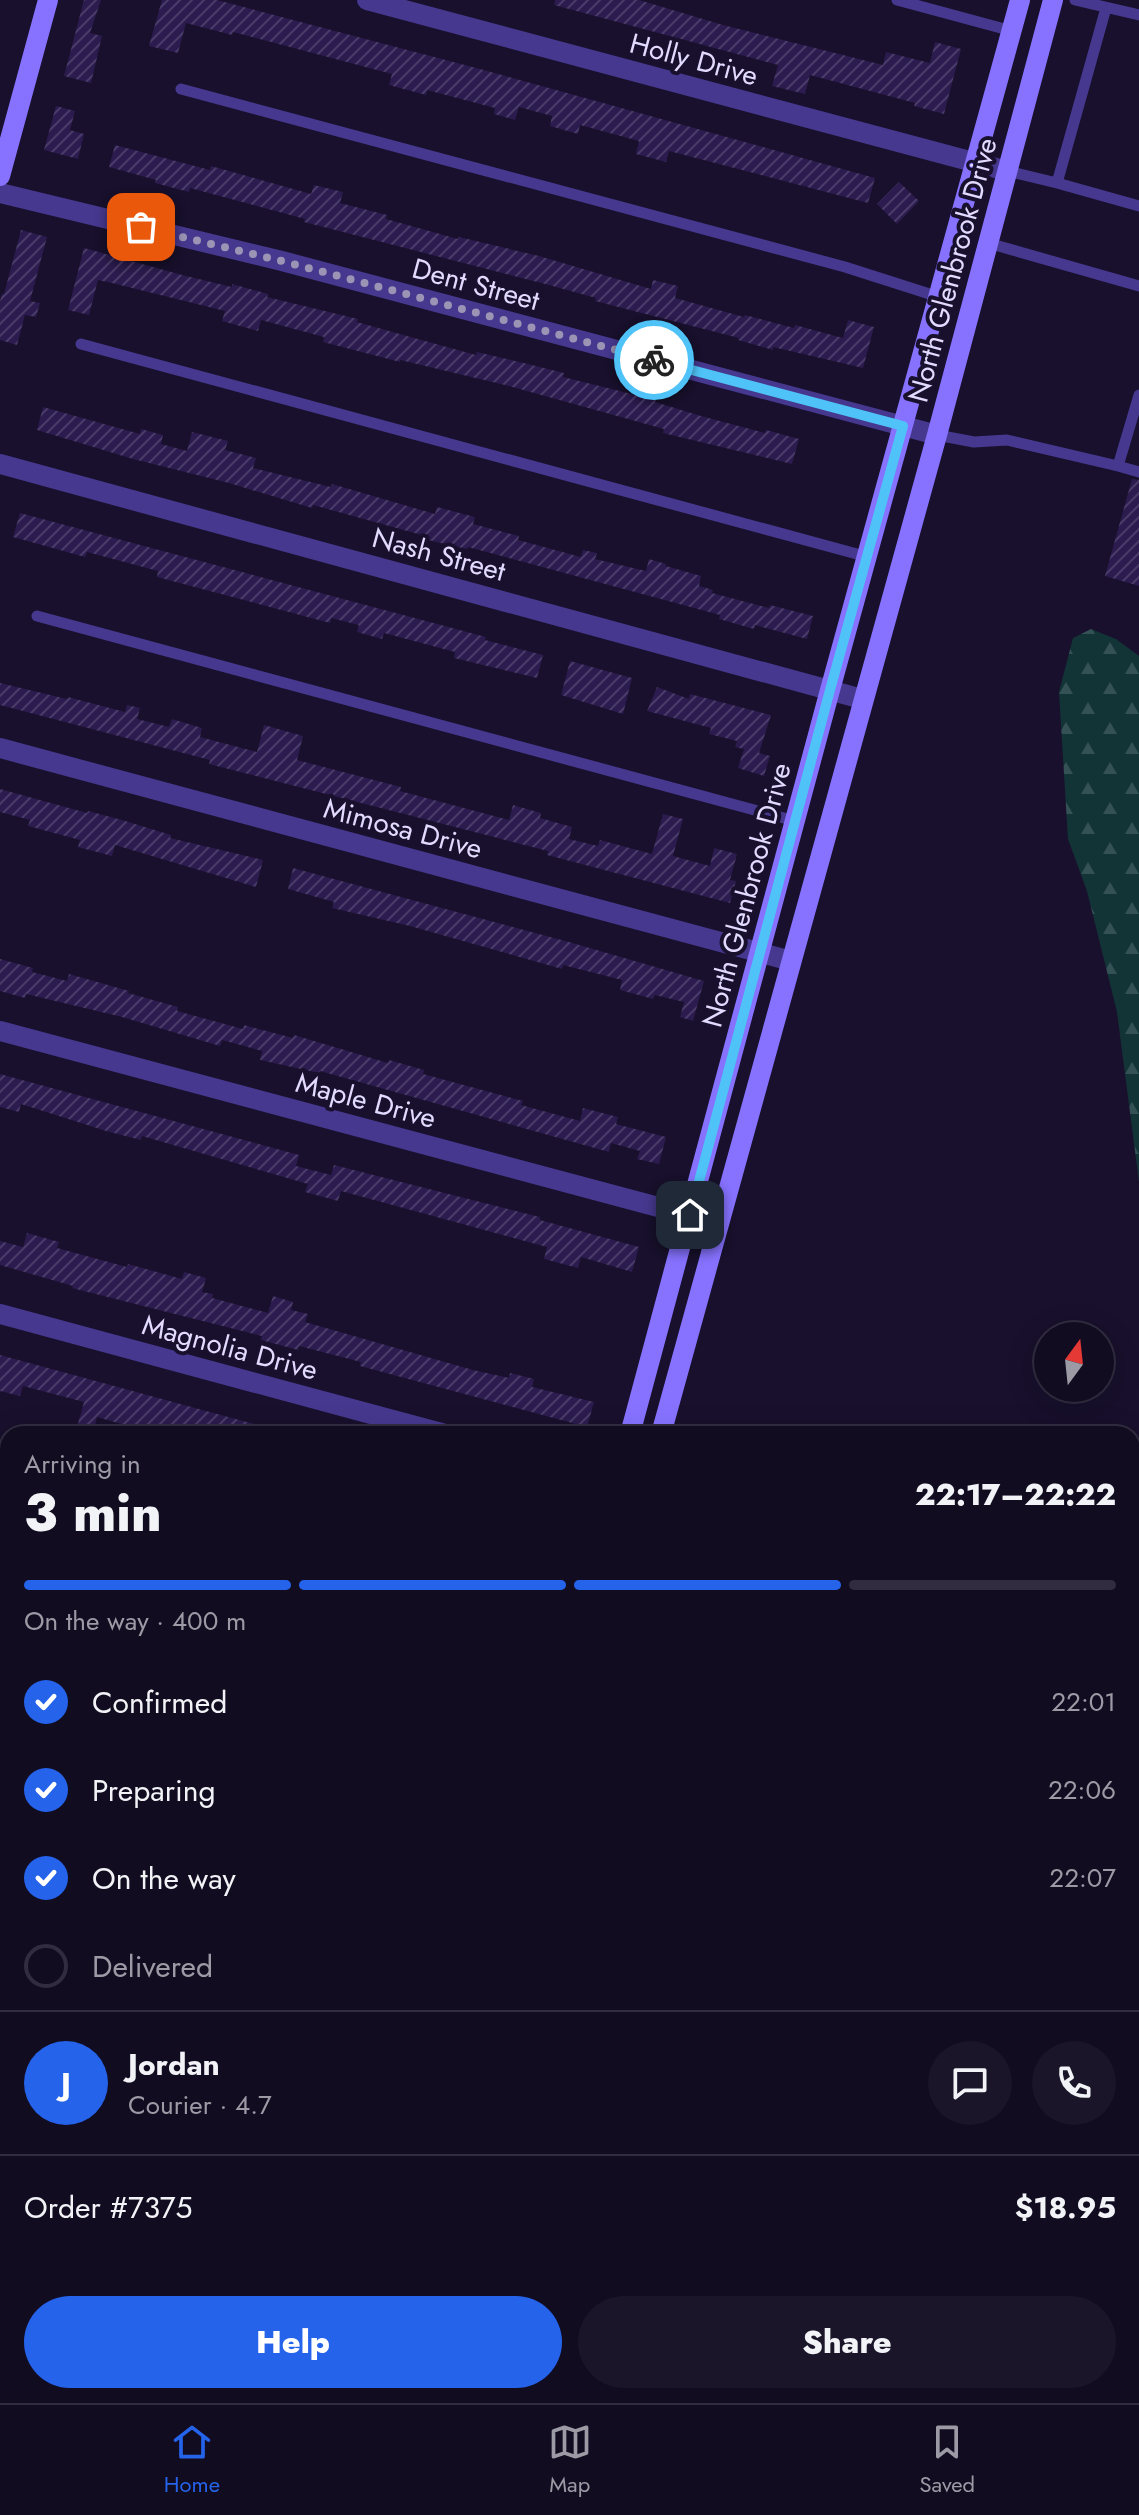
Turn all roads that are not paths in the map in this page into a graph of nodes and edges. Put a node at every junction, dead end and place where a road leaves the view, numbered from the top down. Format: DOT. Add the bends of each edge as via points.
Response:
graph roads {
  1 [pos="48,0"];
  2 [pos="367,0"];
  3 [pos="897,0"];
  4 [pos="1020,0"];
  5 [pos="1053,0"];
  6 [pos="1075,0"];
  7 [pos="1106,8"];
  8 [pos="1139,15"];
  9 [pos="1012,31"];
  10 [pos="181,89"];
  11 [pos="976,164"];
  12 [pos="1007,171"];
  13 [pos="0,176"];
  14 [pos="1057,183"];
  15 [pos="0,193"];
  16 [pos="1139,206"];
  17 [pos="988,243"];
  18 [pos="1139,286"];
  19 [pos="939,297"];
  20 [pos="81,344"];
  21 [pos="1139,395"];
  22 [pos="903,426"];
  23 [pos="937,435"];
  24 [pos="0,464"];
  25 [pos="1118,466"];
  26 [pos="1139,472"];
  27 [pos="868,557"];
  28 [pos="37,616"];
  29 [pos="830,690"];
  30 [pos="862,699"];
  31 [pos="0,748"];
  32 [pos="795,821"];
  33 [pos="760,953"];
  34 [pos="791,961"];
  35 [pos="0,1031"];
  36 [pos="690,1215"];
  37 [pos="718,1223"];
  38 [pos="0,1314"];
  39 [pos="415,1426"];
  40 [pos="632,1426"];
  41 [pos="663,1426"];
  1 -- 13 [label="main road"];
  2 -- 11 [label="street, Holly Drive"];
  3 -- 9 [label="lane"];
  4 -- 9 [label="main road, North Glenbrook Drive"];
  5 -- 12 [label="main road, North Glenbrook Drive"];
  6 -- 7 [label="lane"];
  7 -- 8 [label="lane"];
  7 -- 14 [label="lane"];
  9 -- 11 [label="main road, North Glenbrook Drive"];
  10 -- 19 [label="lane"];
  11 -- 12 [label="street, Holly Drive"];
  11 -- 19 [label="main road, North Glenbrook Drive"];
  12 -- 14 [label="lane"];
  12 -- 17 [label="main road, North Glenbrook Drive"];
  14 -- 16 [label="lane"];
  15 -- 22 [label="street, Dent Street" via="282,261"];
  17 -- 18 [label="lane"];
  17 -- 23 [label="main road, North Glenbrook Drive"];
  19 -- 22 [label="main road, North Glenbrook Drive"];
  20 -- 27 [label="lane"];
  21 -- 25 [label="lane"];
  22 -- 23 [label="street, Dent Street"];
  22 -- 27 [label="main road, North Glenbrook Drive"];
  23 -- 25 [label="lane" via="974,442 1007,440"];
  23 -- 30 [label="main road, North Glenbrook Drive"];
  24 -- 29 [label="street, Nash Street"];
  25 -- 26 [label="lane"];
  27 -- 29 [label="main road, North Glenbrook Drive"];
  28 -- 32 [label="lane"];
  29 -- 30 [label="street, Nash Street"];
  29 -- 32 [label="main road, North Glenbrook Drive"];
  30 -- 34 [label="main road, North Glenbrook Drive"];
  31 -- 33 [label="street, Mimosa Drive"];
  32 -- 33 [label="main road, North Glenbrook Drive"];
  33 -- 34 [label="street, Mimosa Drive"];
  33 -- 36 [label="main road, North Glenbrook Drive"];
  34 -- 37 [label="main road, North Glenbrook Drive"];
  35 -- 36 [label="street, Maple Drive"];
  36 -- 37 [label="street, Maple Drive"];
  36 -- 40 [label="main road, North Glenbrook Drive"];
  37 -- 41 [label="main road, North Glenbrook Drive"];
  38 -- 39 [label="street, Magnolia Drive"];
}
